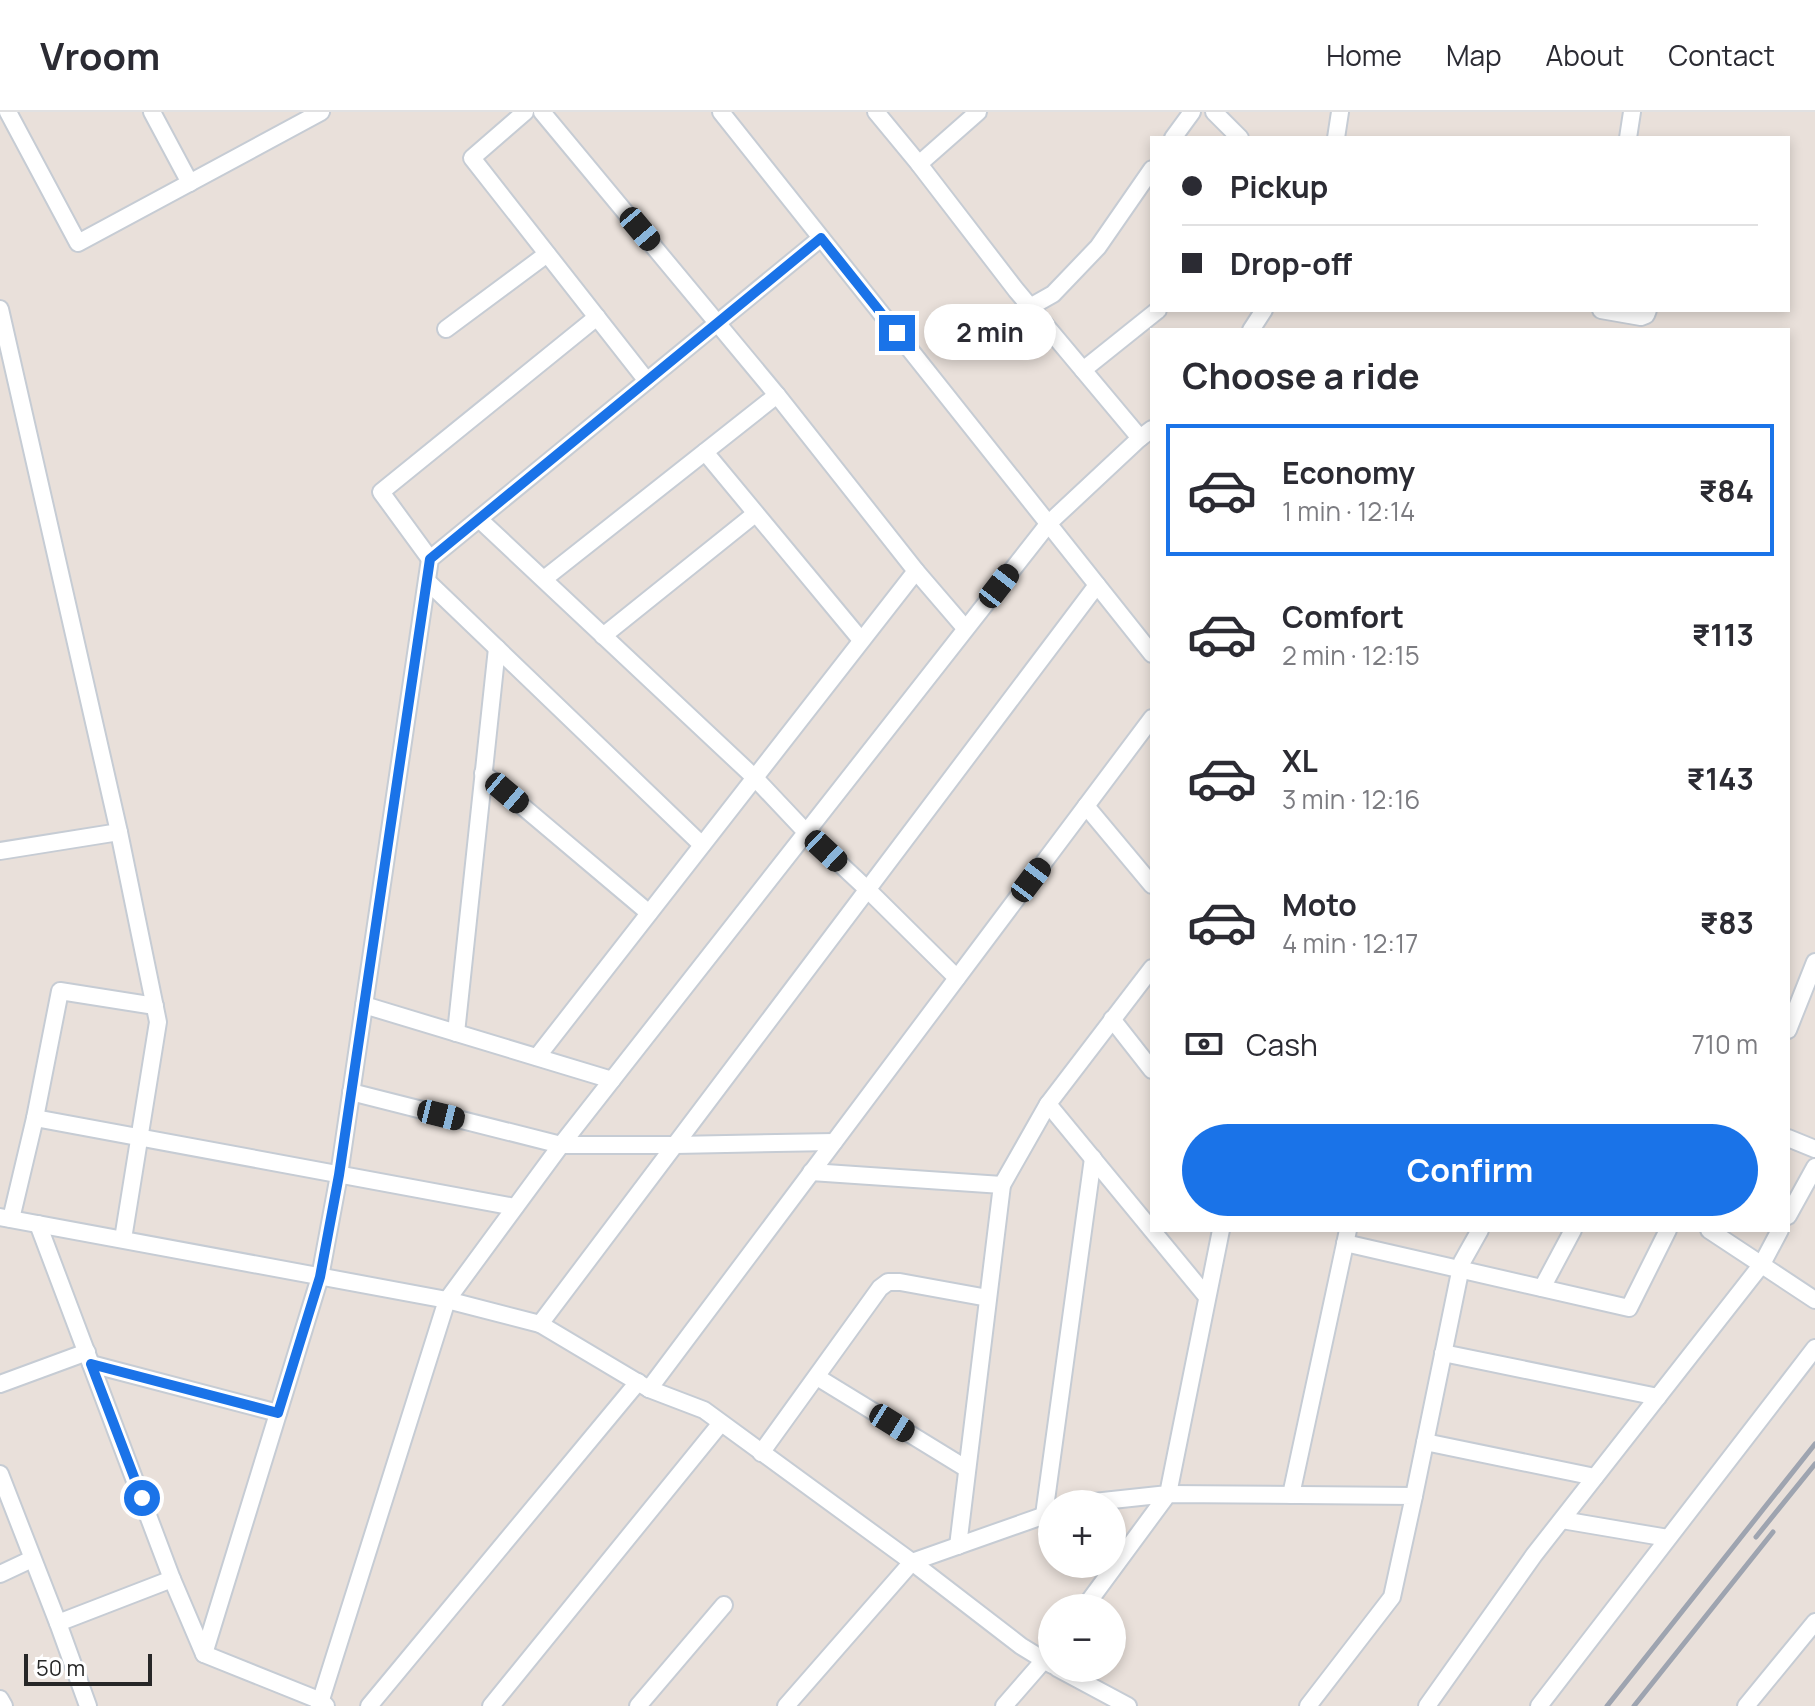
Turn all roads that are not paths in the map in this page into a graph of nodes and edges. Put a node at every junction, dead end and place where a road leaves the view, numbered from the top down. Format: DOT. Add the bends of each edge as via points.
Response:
graph roads {
  1 [pos="8,112"];
  2 [pos="152,112"];
  3 [pos="321,112"];
  4 [pos="525,112"];
  5 [pos="542,112"];
  6 [pos="721,112"];
  7 [pos="876,112"];
  8 [pos="978,112"];
  9 [pos="1192,112"];
  10 [pos="1214,112"];
  11 [pos="1340,112"];
  12 [pos="1632,112"];
  13 [pos="300,117"];
  14 [pos="1174,136"];
  15 [pos="1238,136"];
  16 [pos="1336,136"];
  17 [pos="1628,136"];
  18 [pos="919,164"];
  19 [pos="1150,172"];
  20 [pos="190,183"];
  21 [pos="821,238"];
  22 [pos="547,254"];
  23 [pos="1030,307"];
  24 [pos="0,309"];
  25 [pos="1156,312"];
  26 [pos="1612,312"];
  27 [pos="1647,312"];
  28 [pos="597,317"];
  29 [pos="718,323"];
  30 [pos="446,329"];
  31 [pos="1083,370"];
  32 [pos="647,381"];
  33 [pos="777,395"];
  34 [pos="1146,434"];
  35 [pos="705,452"];
  36 [pos="755,514"];
  37 [pos="479,519"];
  38 [pos="1049,523"];
  39 [pos="430,559"];
  40 [pos="916,571"];
  41 [pos="544,579"];
  42 [pos="427,581"];
  43 [pos="1097,585"];
  44 [pos="965,628"];
  45 [pos="603,636"];
  46 [pos="861,640"];
  47 [pos="497,648"];
  48 [pos="1150,651"];
  49 [pos="1150,721"];
  50 [pos="483,773"];
  51 [pos="754,777"];
  52 [pos="1086,806"];
  53 [pos="805,831"];
  54 [pos="119,832"];
  55 [pos="702,845"];
  56 [pos="0,851"];
  57 [pos="1150,883"];
  58 [pos="868,890"];
  59 [pos="649,913"];
  60 [pos="1815,962"];
  61 [pos="1150,971"];
  62 [pos="957,978"];
  63 [pos="364,1005"];
  64 [pos="155,1006"];
  65 [pos="1112,1019"];
  66 [pos="1790,1025"];
  67 [pos="456,1033"];
  68 [pos="537,1057"];
  69 [pos="1150,1067"];
  70 [pos="612,1080"];
  71 [pos="351,1092"];
  72 [pos="1048,1104"];
  73 [pos="35,1118"];
  74 [pos="139,1138"];
  75 [pos="1790,1139"];
  76 [pos="834,1142"];
  77 [pos="561,1145"];
  78 [pos="675,1145"];
  79 [pos="1815,1149"];
  80 [pos="1093,1158"];
  81 [pos="1815,1167"];
  82 [pos="811,1172"];
  83 [pos="339,1175"];
  84 [pos="1002,1185"];
  85 [pos="515,1207"];
  86 [pos="1790,1212"];
  87 [pos="6,1218"];
  88 [pos="38,1224"];
  89 [pos="1150,1228"];
  90 [pos="1154,1232"];
  91 [pos="1221,1232"];
  92 [pos="1479,1232"];
  93 [pos="1572,1232"];
  94 [pos="1667,1232"];
  95 [pos="1712,1232"];
  96 [pos="1779,1232"];
  97 [pos="1346,1237"];
  98 [pos="123,1239"];
  99 [pos="1762,1264"];
  100 [pos="1460,1270"];
  101 [pos="320,1277"];
  102 [pos="1542,1288"];
  103 [pos="1207,1297"];
  104 [pos="988,1298"];
  105 [pos="447,1300"];
  106 [pos="1815,1300"];
  107 [pos="540,1324"];
  108 [pos="1815,1348"];
  109 [pos="1443,1353"];
  110 [pos="89,1358"];
  111 [pos="817,1377"];
  112 [pos="0,1384"];
  113 [pos="643,1386"];
  114 [pos="1658,1397"];
  115 [pos="278,1413"];
  116 [pos="721,1423"];
  117 [pos="1425,1442"];
  118 [pos="761,1453"];
  119 [pos="967,1469"];
  120 [pos="0,1474"];
  121 [pos="1595,1477"];
  122 [pos="1051,1490"];
  123 [pos="1168,1494"];
  124 [pos="1291,1495"];
  125 [pos="1414,1496"];
  126 [pos="1126,1499"];
  127 [pos="1038,1518"];
  128 [pos="1562,1520"];
  129 [pos="1668,1538"];
  130 [pos="958,1546"];
  131 [pos="32,1559"];
  132 [pos="912,1562"];
  133 [pos="0,1574"];
  134 [pos="172,1579"];
  135 [pos="1094,1594"];
  136 [pos="724,1605"];
  137 [pos="1815,1622"];
  138 [pos="58,1623"];
  139 [pos="1038,1653"];
  140 [pos="204,1654"];
  141 [pos="1038,1674"];
  142 [pos="1086,1682"];
  143 [pos="0,1699"];
  144 [pos="322,1704"];
  145 [pos="4,1706"];
  146 [pos="88,1706"];
  147 [pos="369,1706"];
  148 [pos="491,1706"];
  149 [pos="638,1706"];
  150 [pos="786,1706"];
  151 [pos="1004,1706"];
  152 [pos="1128,1706"];
  153 [pos="1308,1706"];
  154 [pos="1427,1706"];
  155 [pos="1539,1706"];
  156 [pos="1746,1706"];
  1 -- 20 [label="street" via="78,243"];
  2 -- 20 [label="street"];
  3 -- 13 [label="street"];
  4 -- 22 [label="street" via="472,158"];
  5 -- 29 [label="street"];
  6 -- 21 [label="street"];
  7 -- 18 [label="street"];
  8 -- 18 [label="street"];
  9 -- 14 [label="street"];
  10 -- 15 [label="street"];
  11 -- 16 [label="street"];
  12 -- 17 [label="street"];
  13 -- 20 [label="street"];
  18 -- 23 [label="street"];
  19 -- 23 [label="street" via="1098,247 1053,294"];
  21 -- 29 [label="street"];
  21 -- 38 [label="street"];
  22 -- 28 [label="street"];
  22 -- 30 [label="street"];
  23 -- 31 [label="street"];
  24 -- 54 [label="street"];
  25 -- 31 [label="street"];
  26 -- 27 [label="street" via="1641,317"];
  28 -- 32 [label="street"];
  28 -- 39 [label="street" via="381,492"];
  29 -- 32 [label="street"];
  29 -- 33 [label="street"];
  31 -- 34 [label="street"];
  32 -- 37 [label="street"];
  33 -- 35 [label="street"];
  33 -- 40 [label="street"];
  34 -- 38 [label="street"];
  35 -- 36 [label="street"];
  35 -- 41 [label="street"];
  36 -- 45 [label="street"];
  36 -- 46 [label="street"];
  37 -- 39 [label="street"];
  37 -- 41 [label="street"];
  38 -- 43 [label="street"];
  38 -- 44 [label="street"];
  39 -- 42 [label="street"];
  40 -- 44 [label="street"];
  40 -- 46 [label="street"];
  41 -- 45 [label="street"];
  42 -- 47 [label="street"];
  42 -- 63 [label="street"];
  43 -- 48 [label="street"];
  43 -- 58 [label="street"];
  44 -- 53 [label="street"];
  45 -- 51 [label="street"];
  46 -- 51 [label="street"];
  47 -- 50 [label="street"];
  47 -- 55 [label="street"];
  49 -- 52 [label="street"];
  50 -- 59 [label="street"];
  50 -- 67 [label="street"];
  51 -- 53 [label="street"];
  51 -- 55 [label="street"];
  52 -- 57 [label="street"];
  52 -- 62 [label="street"];
  53 -- 58 [label="street"];
  53 -- 70 [label="street"];
  54 -- 56 [label="street"];
  54 -- 64 [label="street"];
  55 -- 59 [label="street"];
  58 -- 62 [label="street"];
  58 -- 78 [label="street"];
  59 -- 68 [label="street"];
  60 -- 66 [label="street"];
  61 -- 65 [label="street"];
  62 -- 76 [label="street"];
  63 -- 67 [label="street"];
  63 -- 71 [label="street"];
  64 -- 73 [label="street" via="60,991"];
  64 -- 74 [label="street" via="158,1022"];
  65 -- 69 [label="street"];
  65 -- 72 [label="street"];
  67 -- 68 [label="street"];
  68 -- 70 [label="street"];
  70 -- 77 [label="street"];
  71 -- 77 [label="street"];
  71 -- 83 [label="street"];
  72 -- 80 [label="street"];
  72 -- 84 [label="street"];
  73 -- 74 [label="street"];
  73 -- 87 [label="street"];
  74 -- 83 [label="street"];
  74 -- 98 [label="street"];
  75 -- 79 [label="street"];
  76 -- 78 [label="street"];
  76 -- 82 [label="street"];
  77 -- 78 [label="street"];
  77 -- 85 [label="street"];
  78 -- 107 [label="street"];
  80 -- 89 [label="street"];
  80 -- 122 [label="street"];
  81 -- 86 [label="street"];
  82 -- 84 [label="street"];
  82 -- 113 [label="street"];
  83 -- 85 [label="street"];
  83 -- 101 [label="street"];
  84 -- 104 [label="street"];
  85 -- 105 [label="street"];
  87 -- 88 [label="street"];
  88 -- 98 [label="street"];
  88 -- 110 [label="street"];
  90 -- 103 [label="street"];
  91 -- 103 [label="street"];
  92 -- 100 [label="street"];
  93 -- 102 [label="street"];
  94 -- 102 [label="street" via="1629,1308"];
  95 -- 99 [label="street"];
  96 -- 99 [label="street"];
  97 -- 100 [label="street"];
  97 -- 124 [label="street"];
  98 -- 101 [label="street"];
  99 -- 106 [label="street"];
  99 -- 114 [label="street"];
  100 -- 102 [label="street"];
  100 -- 109 [label="street"];
  101 -- 105 [label="street"];
  101 -- 115 [label="street"];
  103 -- 123 [label="street"];
  104 -- 111 [label="street" via="888,1282"];
  104 -- 119 [label="street"];
  105 -- 107 [label="street"];
  105 -- 144 [label="street"];
  107 -- 113 [label="street"];
  108 -- 129 [label="street"];
  109 -- 114 [label="street"];
  109 -- 117 [label="street"];
  110 -- 112 [label="street"];
  110 -- 115 [label="street"];
  110 -- 134 [label="street"];
  111 -- 118 [label="street"];
  111 -- 119 [label="street"];
  113 -- 116 [label="street" via="704,1410"];
  113 -- 147 [label="street"];
  114 -- 121 [label="street"];
  115 -- 140 [label="street"];
  116 -- 118 [label="street"];
  116 -- 148 [label="street"];
  117 -- 121 [label="street"];
  117 -- 125 [label="street"];
  118 -- 132 [label="street"];
  119 -- 130 [label="street"];
  120 -- 131 [label="street"];
  121 -- 128 [label="street"];
  123 -- 124 [label="street"];
  123 -- 126 [label="street"];
  123 -- 135 [label="street"];
  124 -- 125 [label="street"];
  125 -- 153 [label="street" via="1392,1597"];
  127 -- 130 [label="street"];
  128 -- 129 [label="street"];
  128 -- 154 [label="street"];
  129 -- 155 [label="street"];
  130 -- 132 [label="street"];
  131 -- 133 [label="street"];
  131 -- 138 [label="street"];
  132 -- 139 [label="street"];
  132 -- 150 [label="street"];
  134 -- 138 [label="street"];
  134 -- 140 [label="street"];
  136 -- 149 [label="street"];
  137 -- 156 [label="street"];
  138 -- 146 [label="street"];
  140 -- 144 [label="street"];
  141 -- 151 [label="street"];
  142 -- 152 [label="street"];
  143 -- 145 [label="street"];
}
